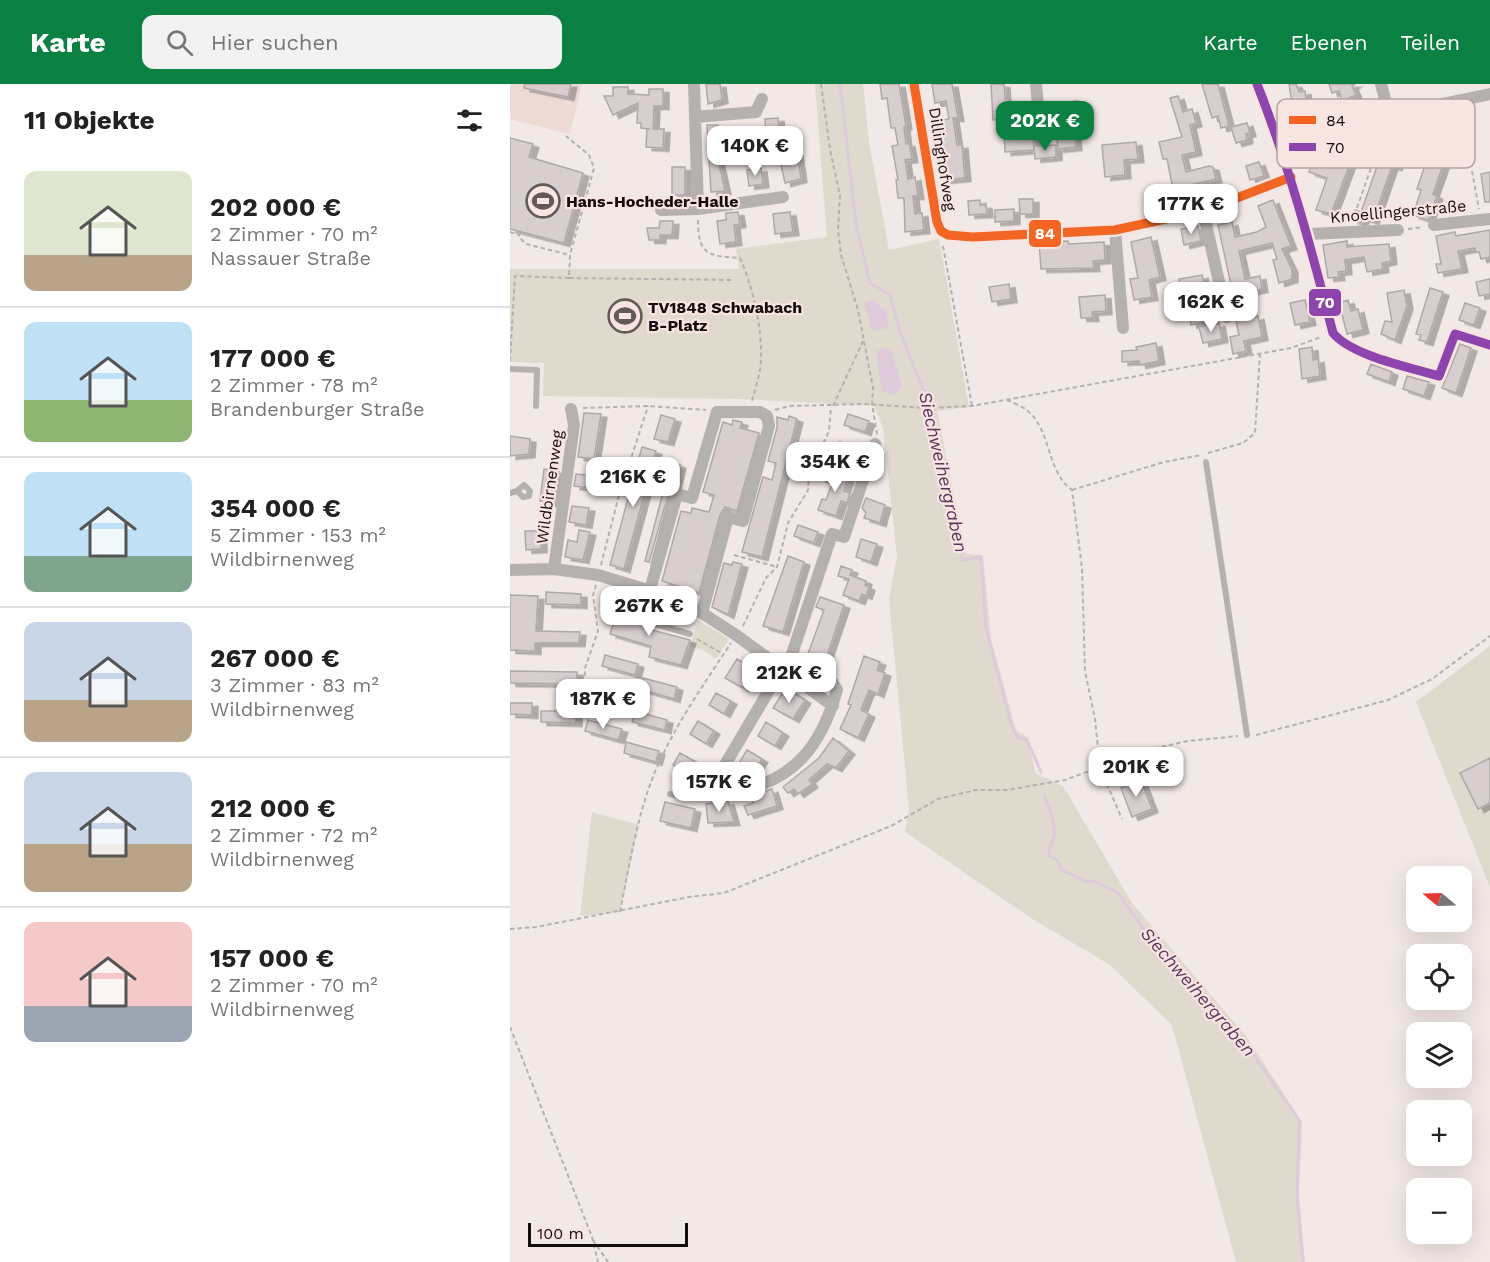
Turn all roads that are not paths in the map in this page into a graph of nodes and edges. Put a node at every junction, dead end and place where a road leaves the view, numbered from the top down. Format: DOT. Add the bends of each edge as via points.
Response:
graph roads {
  1 [pos="694,84"];
  2 [pos="914,84"];
  3 [pos="1036,84"];
  4 [pos="1257,84"];
  5 [pos="1381,84"];
  6 [pos="1490,94"];
  7 [pos="762,99"];
  8 [pos="1385,99"];
  9 [pos="1466,99"];
  10 [pos="1039,116"];
  11 [pos="695,117"];
  12 [pos="1274,128"];
  13 [pos="1277,128"];
  14 [pos="1277,137"];
  15 [pos="1288,168"];
  16 [pos="1291,177"];
  17 [pos="783,197"];
  18 [pos="698,209"];
  19 [pos="661,210"];
  20 [pos="1203,211"];
  21 [pos="1486,220"];
  22 [pos="1434,225"];
  23 [pos="1115,230"];
  24 [pos="1398,230"];
  25 [pos="1309,234"];
  26 [pos="1227,317"];
  27 [pos="1123,328"];
  28 [pos="1490,345"];
  29 [pos="510,369"];
  30 [pos="536,406"];
  31 [pos="571,409"];
  32 [pos="875,444"];
  33 [pos="1206,462"];
  34 [pos="554,569"];
  35 [pos="510,570"];
  36 [pos="655,592"];
  37 [pos="616,602"];
  38 [pos="655,612"];
  39 [pos="702,614"];
  40 [pos="690,634"];
  41 [pos="781,670"];
  42 [pos="811,689"];
  43 [pos="833,706"];
  44 [pos="1247,735"];
  45 [pos="716,780"];
  46 [pos="670,794"];
  1 -- 11 [label="street"];
  2 -- 23 [label="street, Dillinghofweg" via="944,233 973,237"];
  3 -- 10 [label="street"];
  4 -- 12 [label="street"];
  5 -- 8 [label="street"];
  6 -- 9 [label="street"];
  7 -- 11 [label="street" via="756,112"];
  11 -- 18 [label="street"];
  12 -- 13 [label="street"];
  12 -- 14 [label="street"];
  15 -- 16 [label="street"];
  16 -- 20 [label="street"];
  16 -- 25 [label="street"];
  17 -- 18 [label="street"];
  18 -- 19 [label="street"];
  20 -- 23 [label="street"];
  20 -- 26 [label="street"];
  21 -- 22 [label="street, Knoellingerstraße"];
  23 -- 27 [label="street"];
  24 -- 25 [label="street, Knoellingerstraße"];
  25 -- 28 [label="street" via="1331,327 1349,347 1439,376 1455,334"];
  29 -- 30 [label="lane" via="537,370"];
  31 -- 34 [label="street, Wildbirnenweg" via="574,424"];
  32 -- 41 [label="street" via="844,537 831,534 791,657"];
  33 -- 44 [label="lane"];
  34 -- 35 [label="street, Wildbirnenweg"];
  34 -- 36 [label="street, Wildbirnenweg" via="598,575"];
  36 -- 38 [label="lane"];
  36 -- 39 [label="street, Wildbirnenweg"];
  36 -- 39 [label="street" via="677,494 692,498 717,412 760,412 767,416 769,426 743,520 728,517"];
  37 -- 38 [label="lane"];
  38 -- 40 [label="lane" via="652,623"];
  39 -- 41 [label="street, Wildbirnenweg"];
  41 -- 42 [label="street, Wildbirnenweg"];
  41 -- 45 [label="street"];
  42 -- 43 [label="street, Wildbirnenweg"];
  42 -- 43 [label="street" via="823,680 832,682 837,690"];
  43 -- 45 [label="street" via="820,736 795,766 763,786 736,792"];
  45 -- 46 [label="lane" via="708,792 697,798"];
}
